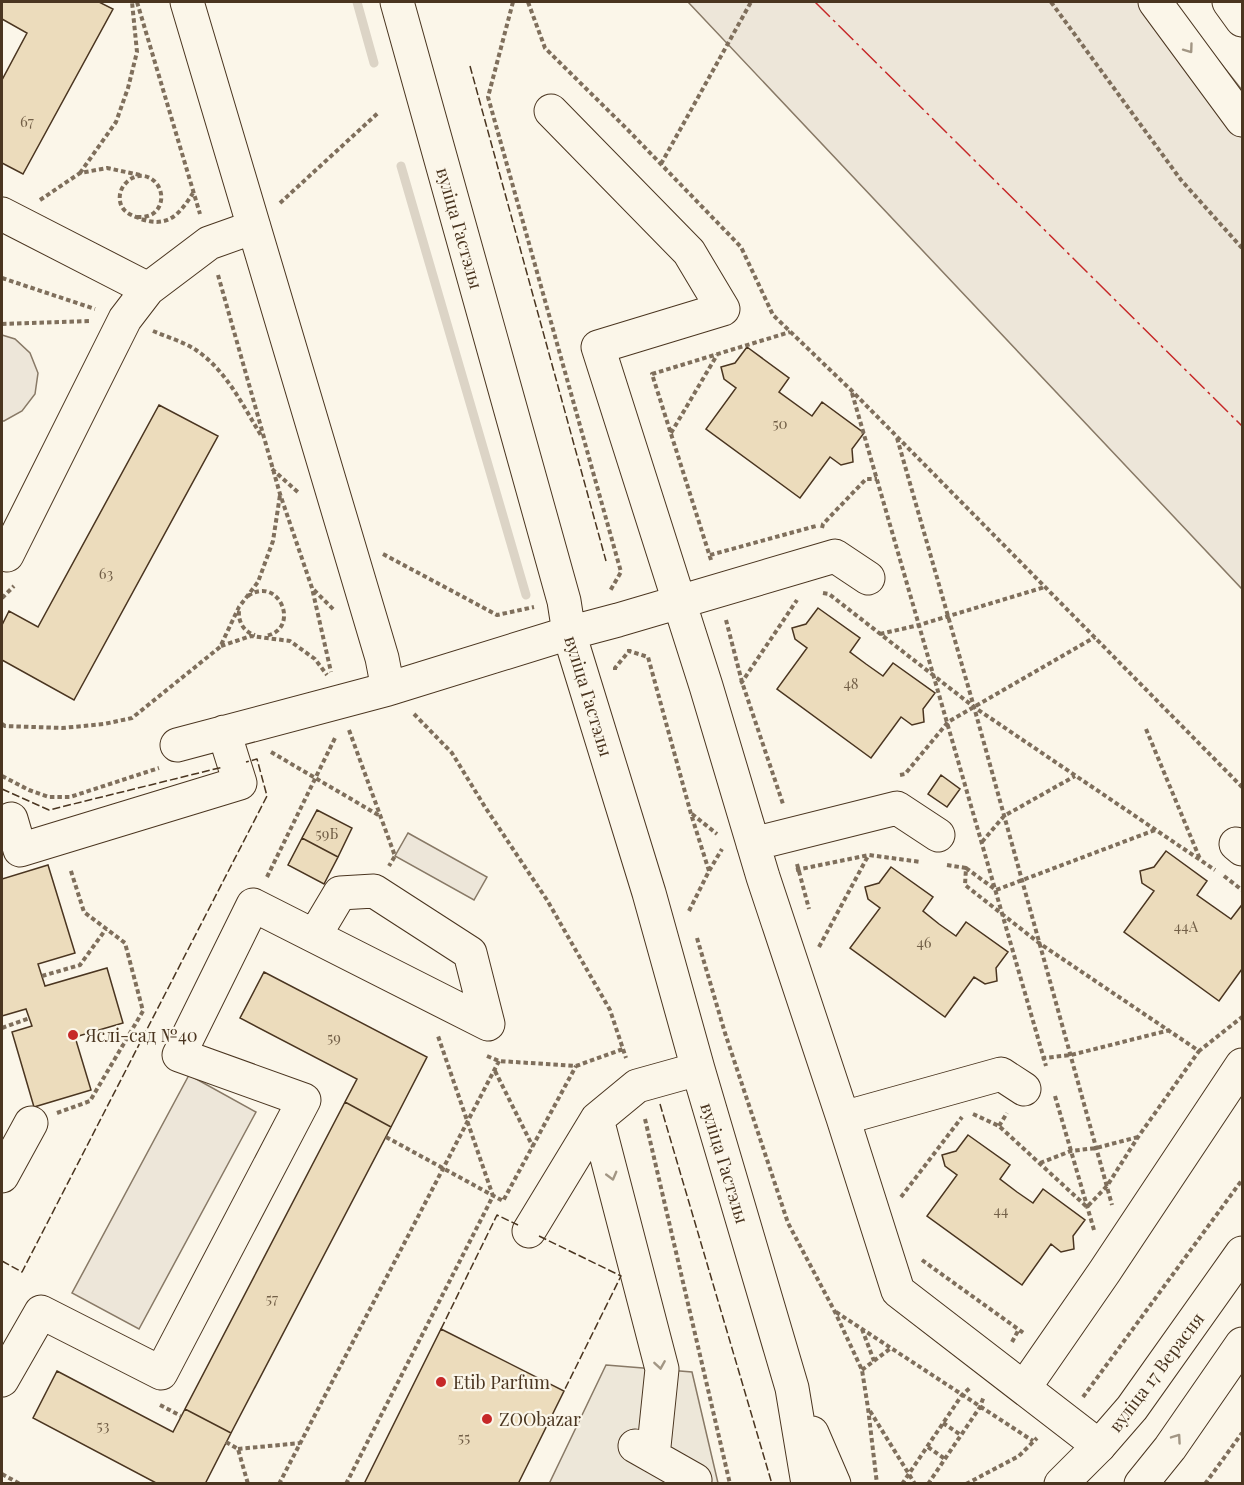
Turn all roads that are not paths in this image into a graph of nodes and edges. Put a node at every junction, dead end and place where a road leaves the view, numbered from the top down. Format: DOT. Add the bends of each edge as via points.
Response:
graph roads {
  1 [pos="187,2"];
  2 [pos="396,2"];
  3 [pos="1155,2"];
  4 [pos="1229,2"];
  5 [pos="1242,20"];
  6 [pos="551,111"];
  7 [pos="1242,120"];
  8 [pos="6,217"];
  9 [pos="254,227"];
  10 [pos="148,289"];
  11 [pos="7,555"];
  12 [pos="868,578"];
  13 [pos="684,616"];
  14 [pos="569,633"];
  15 [pos="388,688"];
  16 [pos="224,732"];
  17 [pos="177,745"];
  18 [pos="11,819"];
  19 [pos="753,844"];
  20 [pos="935,854"];
  21 [pos="315,935"];
  22 [pos="1242,1065"];
  23 [pos="698,1069"];
  24 [pos="1041,1082"];
  25 [pos="843,1118"];
  26 [pos="597,1119"];
  27 [pos="31,1123"];
  28 [pos="2,1176"];
  29 [pos="529,1231"];
  30 [pos="1242,1253"];
  31 [pos="1242,1344"];
  32 [pos="2,1380"];
  33 [pos="792,1388"];
  34 [pos="1024,1388"];
  35 [pos="1099,1446"];
  36 [pos="693,1484"];
  37 [pos="808,1484"];
  38 [pos="834,1484"];
  39 [pos="1061,1484"];
  40 [pos="1141,1484"];
  1 -- 9 [label="street"];
  2 -- 14 [label="street, вуліца Гастэлы" via="564,601"];
  3 -- 7 [label="street, one-way"];
  4 -- 5 [label="street"];
  6 -- 13 [label="street" via="689,252 723,309 598,347"];
  8 -- 10 [label="street"];
  9 -- 10 [label="street" via="209,243"];
  9 -- 15 [label="street"];
  10 -- 11 [label="street" via="125,319"];
  12 -- 13 [label="street" via="835,556 719,591"];
  13 -- 14 [label="street" via="618,620"];
  13 -- 19 [label="street"];
  14 -- 15 [label="street"];
  14 -- 23 [label="street, вуліца Гастэлы"];
  15 -- 16 [label="street"];
  16 -- 17 [label="street"];
  16 -- 18 [label="street" via="240,783 20,850"];
  19 -- 20 [label="street" via="897,808"];
  19 -- 25 [label="street"];
  21 -- 21 [label="street" via="386,972 488,1024 470,953 374,891 340,893"];
  21 -- 32 [label="street" via="253,905 179,1055 304,1100 161,1373 41,1312"];
  22 -- 34 [label="street" via="1112,1235"];
  23 -- 26 [label="street" via="637,1086"];
  23 -- 33 [label="street, вуліца Гастэлы"];
  24 -- 25 [label="street" via="1001,1074"];
  25 -- 34 [label="street" via="898,1291"];
  26 -- 29 [label="street"];
  26 -- 36 [label="street, one-way" via="662,1369 643,1450 695,1480"];
  27 -- 28 [label="street"];
  30 -- 35 [label="street, вуліца 17 Верасня" via="1132,1408"];
  40 -- 31 [label="street, one-way"];
  33 -- 37 [label="street, вуліца Гастэлы"];
  33 -- 38 [label="street, вуліца Гастэлы"];
  34 -- 35 [label="street"];
  35 -- 39 [label="street, вуліца 17 Верасня"];
}
